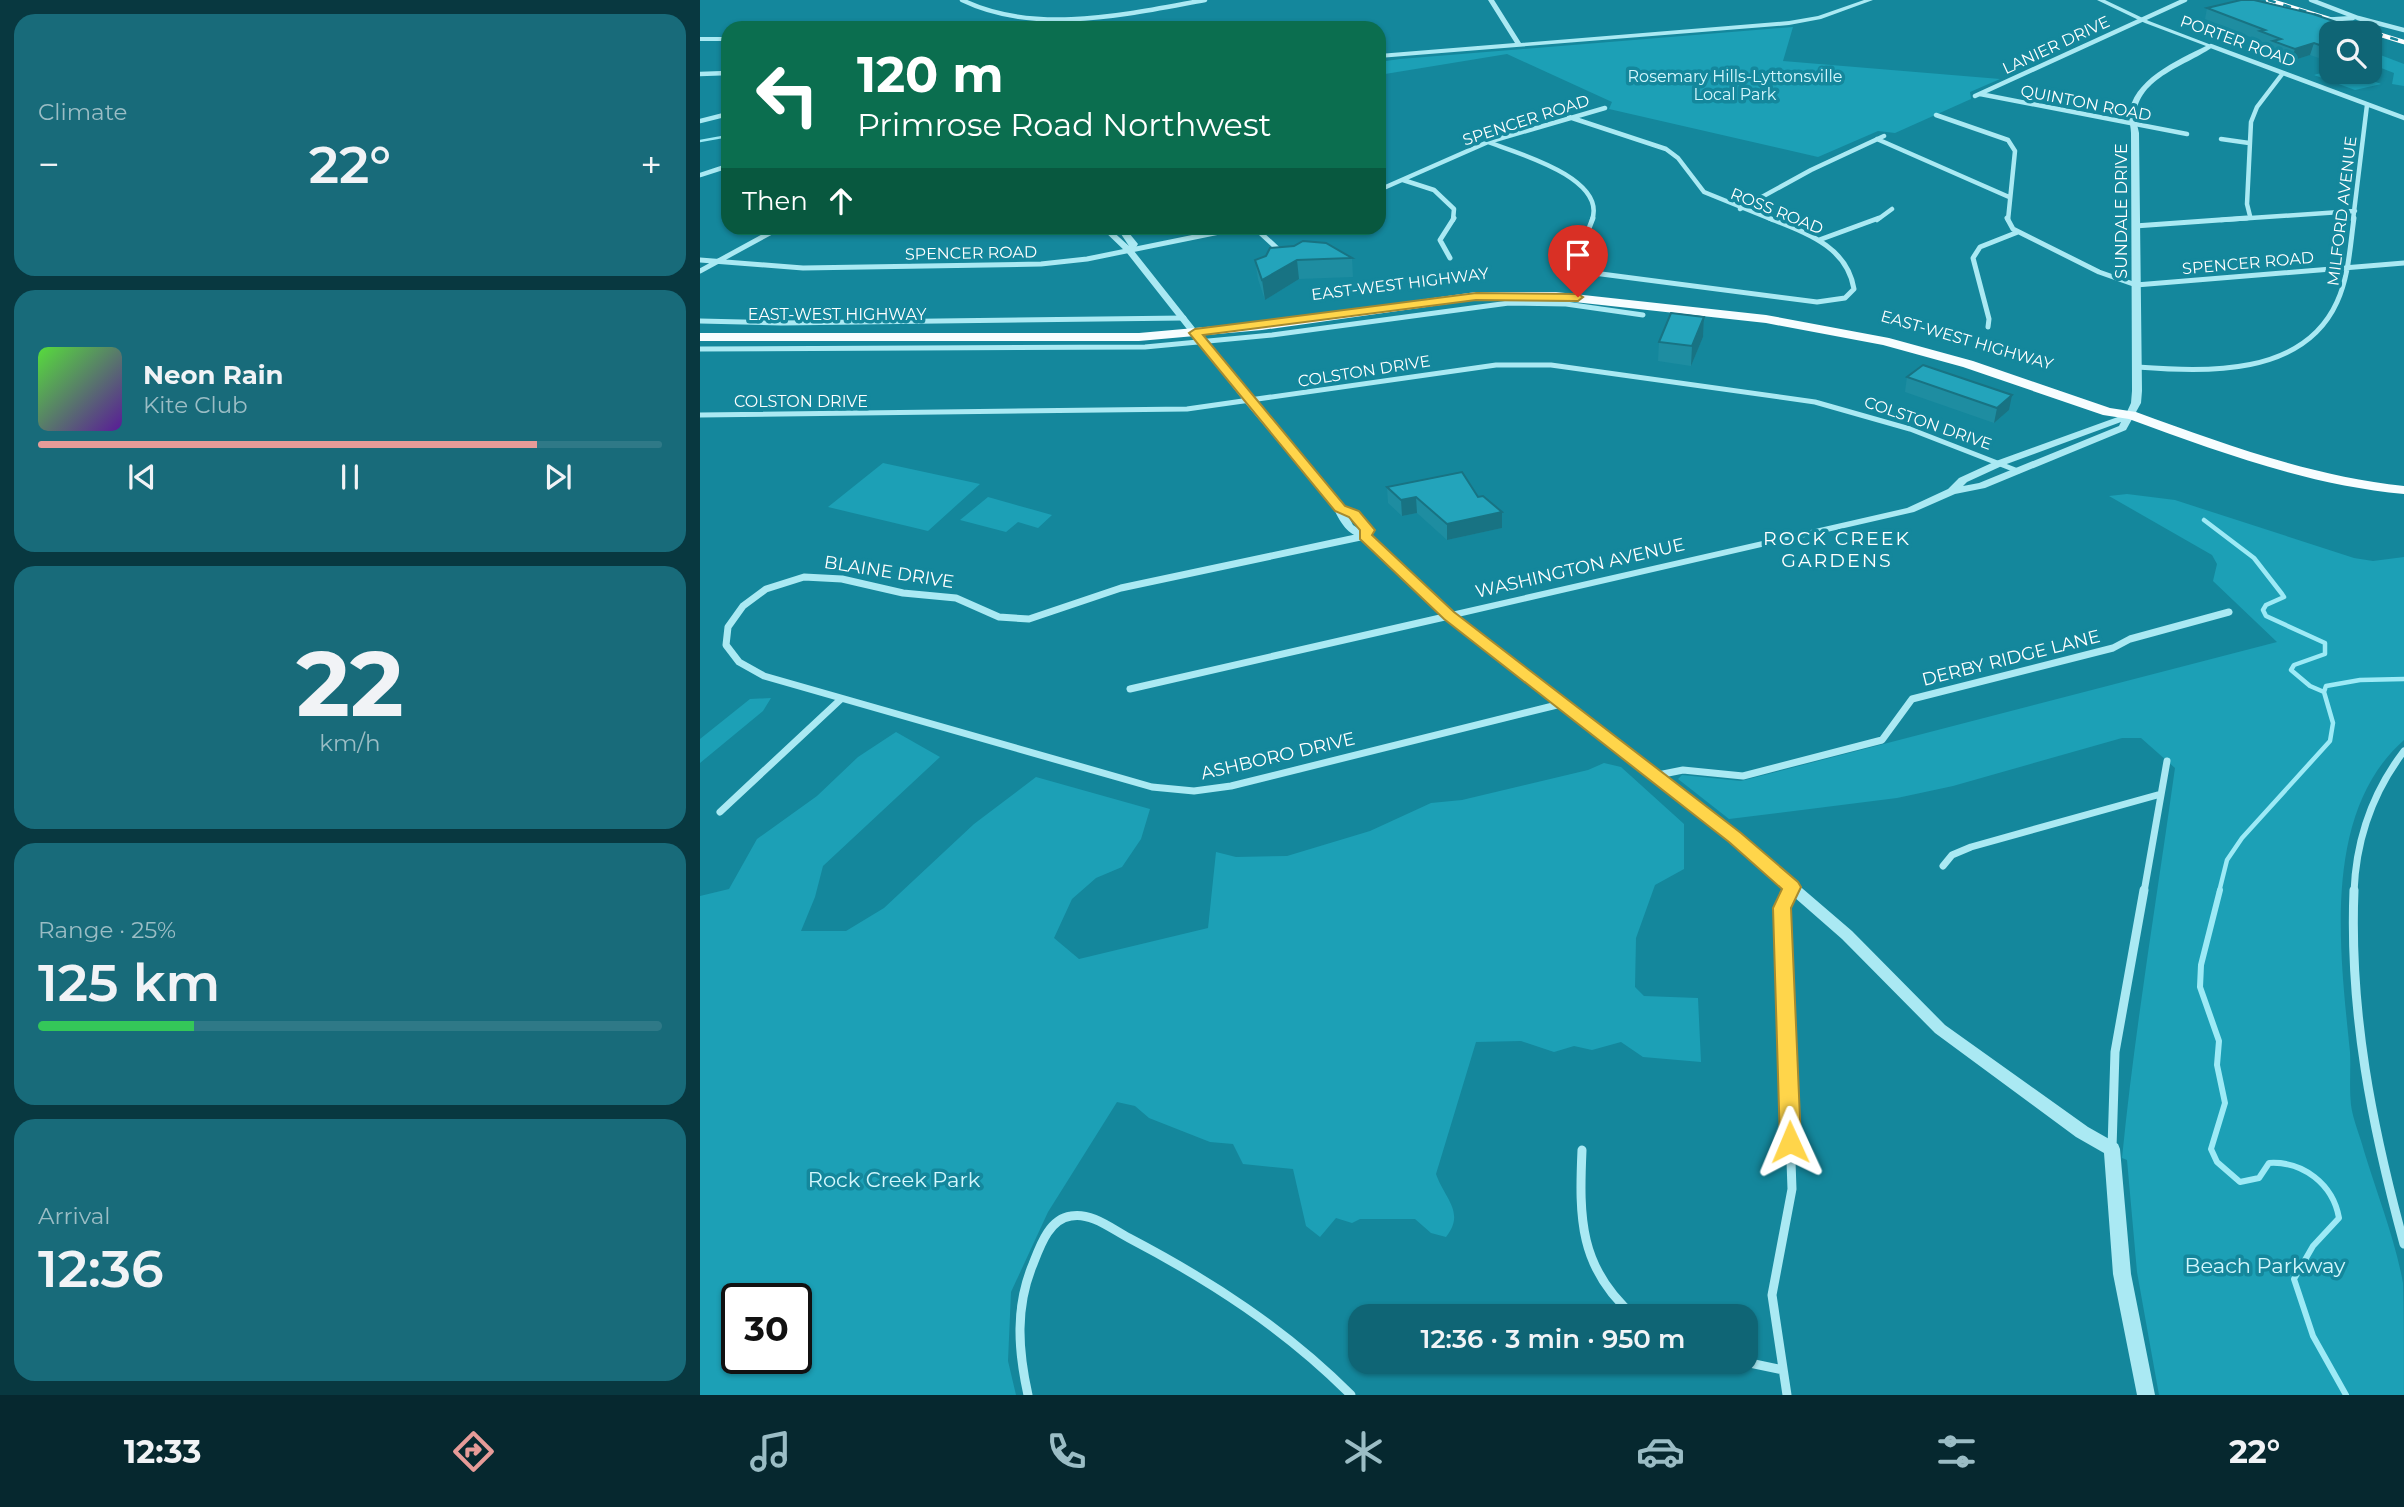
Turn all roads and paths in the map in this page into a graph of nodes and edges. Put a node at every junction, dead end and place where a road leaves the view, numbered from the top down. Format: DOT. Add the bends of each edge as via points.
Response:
graph roads {
  1 [pos="962,0"];
  2 [pos="1205,0"];
  3 [pos="1491,0"];
  4 [pos="1870,0"];
  5 [pos="2100,0"];
  6 [pos="2185,0"];
  7 [pos="2313,2"];
  8 [pos="2356,18"];
  9 [pos="2142,20"];
  10 [pos="2319,20"];
  11 [pos="2404,30"];
  12 [pos="1513,35"];
  13 [pos="700,38"];
  14 [pos="721,39"];
  15 [pos="1541,42"];
  16 [pos="1518,43"];
  17 [pos="1493,46"];
  18 [pos="2211,46"];
  19 [pos="1386,55"];
  20 [pos="721,73"];
  21 [pos="2283,73"];
  22 [pos="700,74"];
  23 [pos="1978,95"];
  24 [pos="2367,105"];
  25 [pos="1605,108"];
  26 [pos="1945,111"];
  27 [pos="721,116"];
  28 [pos="1569,117"];
  29 [pos="2404,118"];
  30 [pos="700,121"];
  31 [pos="2132,125"];
  32 [pos="2187,134"];
  33 [pos="1884,136"];
  34 [pos="1877,139"];
  35 [pos="2221,139"];
  36 [pos="1488,142"];
  37 [pos="2249,143"];
  38 [pos="721,168"];
  39 [pos="700,175"];
  40 [pos="1403,180"];
  41 [pos="1386,187"];
  42 [pos="2009,197"];
  43 [pos="1740,209"];
  44 [pos="1892,209"];
  45 [pos="2355,211"];
  46 [pos="2250,216"];
  47 [pos="2135,226"];
  48 [pos="2018,232"];
  49 [pos="765,235"];
  50 [pos="1113,235"];
  51 [pos="1127,235"];
  52 [pos="1206,235"];
  53 [pos="1263,235"];
  54 [pos="1819,240"];
  55 [pos="1279,250"];
  56 [pos="1130,251"];
  57 [pos="1292,251"];
  58 [pos="1270,254"];
  59 [pos="1450,258"];
  60 [pos="700,260"];
  61 [pos="713,262"];
  62 [pos="2404,263"];
  63 [pos="2348,267"];
  64 [pos="700,271"];
  65 [pos="2136,285"];
  66 [pos="1591,303"];
  67 [pos="1643,315"];
  68 [pos="700,321"];
  69 [pos="1988,327"];
  70 [pos="1193,330"];
  71 [pos="700,331"];
  72 [pos="700,337"];
  73 [pos="700,349"];
  74 [pos="2137,367"];
  75 [pos="1249,402"];
  76 [pos="700,415"];
  77 [pos="2131,415"];
  78 [pos="2000,463"];
  79 [pos="2018,471"];
  80 [pos="2404,490"];
  81 [pos="1952,491"];
  82 [pos="1365,536"];
  83 [pos="2228,612"];
  84 [pos="1449,615"];
  85 [pos="1130,689"];
  86 [pos="841,699"];
  87 [pos="1561,704"];
  88 [pos="2404,751"];
  89 [pos="2166,761"];
  90 [pos="1653,776"];
  91 [pos="2161,794"];
  92 [pos="720,812"];
  93 [pos="1943,866"];
  94 [pos="1792,887"];
  95 [pos="2112,1149"];
  96 [pos="1583,1150"];
  97 [pos="2404,1244"];
  98 [pos="1622,1304"];
  99 [pos="1758,1365"];
  100 [pos="1783,1370"];
  101 [pos="1028,1395"];
  102 [pos="1351,1395"];
  103 [pos="1787,1395"];
  104 [pos="2146,1395"];
  1 -- 2 [label="street" via="995,13 1066,18 1125,14"];
  3 -- 12 [label="street"];
  4 -- 15 [label="street" via="1801,22"];
  5 -- 9 [label="street, PORTER ROAD"];
  6 -- 9 [label="street, LANIER DRIVE"];
  7 -- 8 [label="street"];
  8 -- 10 [label="street, bridge"];
  8 -- 11 [label="street"];
  9 -- 18 [label="street, PORTER ROAD"];
  9 -- 23 [label="street, LANIER DRIVE"];
  12 -- 15 [label="street"];
  12 -- 16 [label="street"];
  12 -- 17 [label="street"];
  13 -- 14 [label="street"];
  15 -- 16 [label="street"];
  16 -- 17 [label="street"];
  17 -- 19 [label="street"];
  18 -- 21 [label="street, PORTER ROAD"];
  18 -- 31 [label="street, SUNDALE DRIVE" via="2147,86 2135,103"];
  20 -- 22 [label="street"];
  21 -- 24 [label="street, PORTER ROAD"];
  21 -- 37 [label="street" via="2257,107"];
  23 -- 31 [label="street, QUINTON ROAD"];
  24 -- 29 [label="street, PORTER ROAD"];
  24 -- 45 [label="street, MILFORD AVENUE"];
  25 -- 28 [label="street, SPENCER ROAD"];
  26 -- 42 [label="street" via="1936,115 2008,140 2015,151"];
  27 -- 30 [label="street"];
  28 -- 36 [label="street, SPENCER ROAD"];
  28 -- 43 [label="street, ROSS ROAD" via="1669,150 1684,162 1702,191"];
  31 -- 32 [label="street, QUINTON ROAD"];
  31 -- 47 [label="street, SUNDALE DRIVE"];
  33 -- 34 [label="street"];
  34 -- 42 [label="street"];
  34 -- 43 [label="street"];
  35 -- 37 [label="street"];
  36 -- 40 [label="street, SPENCER ROAD"];
  36 -- 54 [label="street, ROSS ROAD" via="1552,168 1589,192 1596,208 1576,257 1577,266 1594,275 1807,301 1845,298 1854,289 1849,267 1837,251"];
  37 -- 46 [label="street"];
  38 -- 39 [label="street"];
  40 -- 41 [label="street, SPENCER ROAD"];
  40 -- 59 [label="street" via="1434,190 1454,209 1455,217 1440,240"];
  42 -- 48 [label="street" via="2007,224"];
  43 -- 54 [label="street, ROSS ROAD"];
  44 -- 54 [label="street" via="1877,220"];
  45 -- 46 [label="street"];
  45 -- 63 [label="street, MILFORD AVENUE"];
  46 -- 47 [label="street"];
  47 -- 65 [label="street, SUNDALE DRIVE"];
  48 -- 65 [label="street"];
  48 -- 69 [label="street" via="1980,247 1973,258"];
  49 -- 61 [label="street"];
  50 -- 56 [label="street"];
  51 -- 56 [label="street" via="1134,244"];
  52 -- 56 [label="street, SPENCER ROAD"];
  53 -- 55 [label="street"];
  55 -- 57 [label="street"];
  55 -- 58 [label="street"];
  56 -- 61 [label="street, SPENCER ROAD" via="1062,262 989,266 803,268"];
  56 -- 70 [label="street"];
  60 -- 61 [label="street, SPENCER ROAD"];
  61 -- 64 [label="street"];
  62 -- 63 [label="street, SPENCER ROAD"];
  63 -- 65 [label="street, SPENCER ROAD"];
  63 -- 74 [label="street, MILFORD AVENUE" via="2333,317 2287,352 2246,366 2212,371"];
  65 -- 74 [label="street, SUNDALE DRIVE"];
  66 -- 67 [label="street, EAST-WEST HIGHWAY"];
  66 -- 70 [label="main road, EAST-WEST HIGHWAY" via="1535,295 1476,296"];
  66 -- 77 [label="main road, EAST-WEST HIGHWAY" via="1766,319 1873,338 1968,364 2108,412"];
  68 -- 70 [label="street, EAST-WEST HIGHWAY"];
  70 -- 71 [label="main road, EAST-WEST HIGHWAY"];
  70 -- 72 [label="main road, EAST-WEST HIGHWAY" via="1088,338"];
  70 -- 73 [label="street, EAST-WEST HIGHWAY" via="1012,349"];
  70 -- 75 [label="street"];
  70 -- 77 [label="main road, EAST-WEST HIGHWAY" via="1465,291 1555,289 1761,312 1876,332 2007,367 2116,405"];
  74 -- 77 [label="street, SUNDALE DRIVE"];
  75 -- 76 [label="street, COLSTON DRIVE" via="1157,411"];
  75 -- 78 [label="street, COLSTON DRIVE" via="1471,368 1551,365 1815,402 1879,419"];
  75 -- 82 [label="street" via="1340,509 1340,516 1354,533"];
  77 -- 78 [label="street, WASHINGTON AVENUE"];
  77 -- 79 [label="street, WASHINGTON AVENUE" via="2123,428 2113,433"];
  77 -- 80 [label="main road, EAST-WEST HIGHWAY" via="2270,464 2329,480"];
  78 -- 79 [label="street, COLSTON DRIVE"];
  78 -- 81 [label="street, WASHINGTON AVENUE"];
  79 -- 81 [label="street, WASHINGTON AVENUE" via="1981,486"];
  81 -- 84 [label="street, WASHINGTON AVENUE" via="1910,510"];
  82 -- 84 [label="street"];
  82 -- 86 [label="street, BLAINE DRIVE" via="1121,588 1043,618 1013,620 990,615 958,598 901,592 830,575 781,583 739,610 727,629 725,644 738,663 764,676"];
  83 -- 90 [label="street, DERBY RIDGE LANE" via="2130,639 2113,648 1912,699 1882,740 1743,776 1683,770"];
  84 -- 85 [label="street, WASHINGTON AVENUE"];
  84 -- 87 [label="street"];
  86 -- 87 [label="street, ASHBORO DRIVE" via="1152,788 1194,791 1231,786"];
  86 -- 92 [label="street"];
  87 -- 90 [label="street"];
  88 -- 97 [label="street" via="2378,789 2360,836 2352,935 2366,1084"];
  89 -- 91 [label="street"];
  90 -- 94 [label="street"];
  91 -- 93 [label="street" via="1982,844 1952,855"];
  91 -- 95 [label="street" via="2115,1052"];
  94 -- 95 [label="street" via="1940,1028"];
  94 -- 100 [label="street" via="1782,908 1791,1204 1772,1295"];
  95 -- 104 [label="street" via="2122,1274"];
  96 -- 98 [label="street" via="1580,1203 1587,1251 1600,1282"];
  99 -- 100 [label="street"];
  100 -- 103 [label="street"];
  101 -- 102 [label="street" via="1019,1347 1022,1294 1046,1236 1058,1221 1071,1215 1107,1226 1226,1290 1294,1340"];
}
